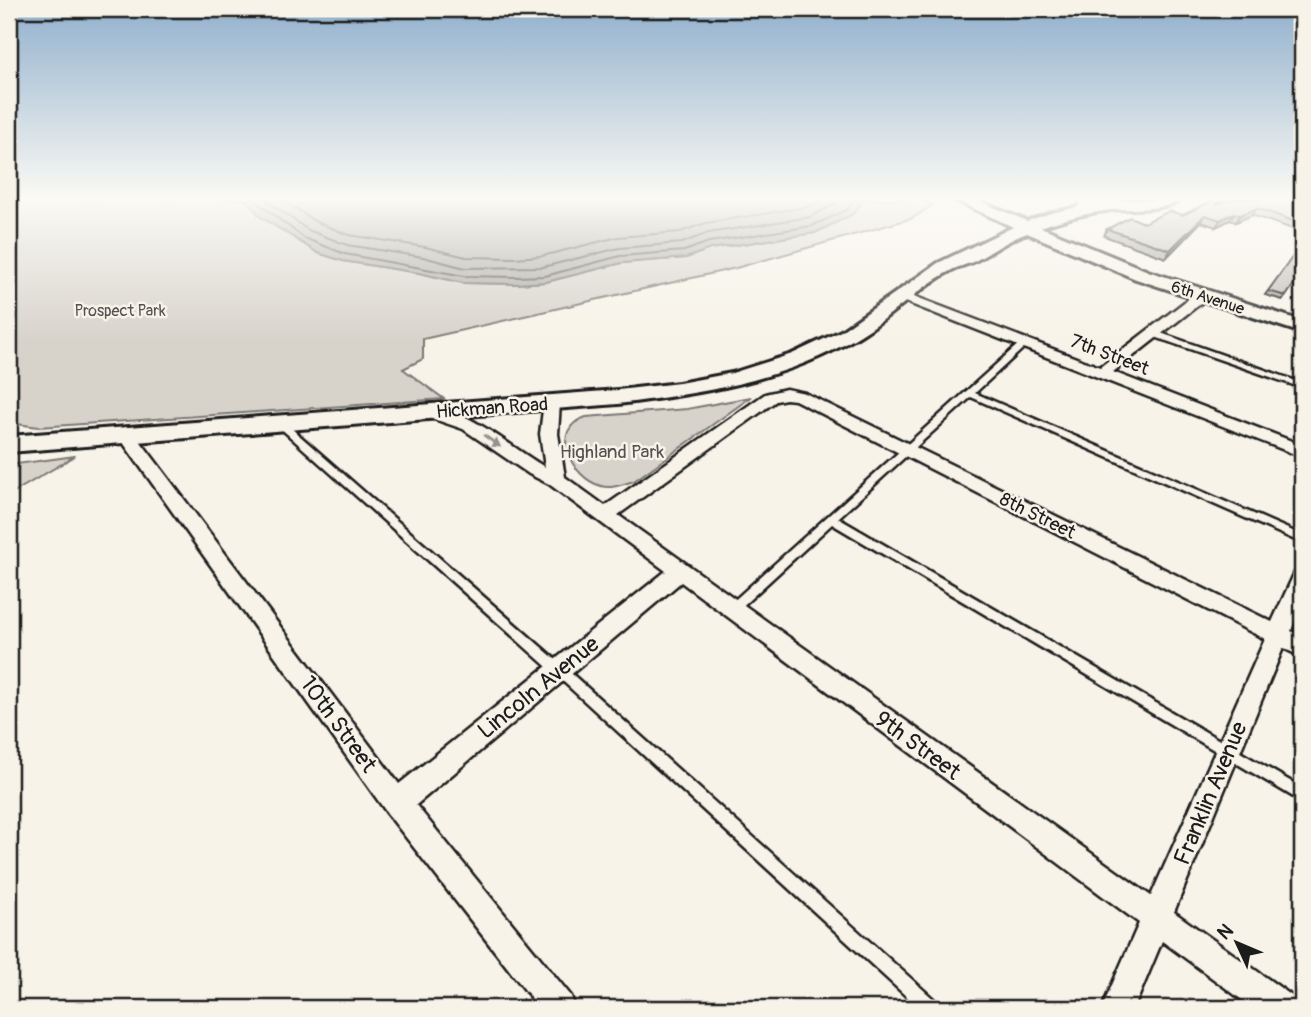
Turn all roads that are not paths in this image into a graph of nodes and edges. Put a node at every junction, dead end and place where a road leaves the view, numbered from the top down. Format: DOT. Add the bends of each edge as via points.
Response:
graph roads {
  1 [pos="956,246"];
  2 [pos="985,246"];
  3 [pos="1074,246"];
  4 [pos="944,267"];
  5 [pos="903,296"];
  6 [pos="1201,296"];
  7 [pos="1302,327"];
  8 [pos="1155,334"];
  9 [pos="1026,343"];
  10 [pos="1102,373"];
  11 [pos="1302,386"];
  12 [pos="969,393"];
  13 [pos="552,402"];
  14 [pos="431,412"];
  15 [pos="280,423"];
  16 [pos="126,434"];
  17 [pos="9,444"];
  18 [pos="907,450"];
  19 [pos="1302,451"];
  20 [pos="556,480"];
  21 [pos="604,516"];
  22 [pos="832,519"];
  23 [pos="1302,540"];
  24 [pos="680,571"];
  25 [pos="1302,578"];
  26 [pos="732,609"];
  27 [pos="1278,635"];
  28 [pos="1302,647"];
  29 [pos="559,670"];
  30 [pos="1228,751"];
  31 [pos="1302,795"];
  32 [pos="397,803"];
  33 [pos="1156,918"];
  34 [pos="559,1008"];
  35 [pos="931,1008"];
  36 [pos="1118,1008"];
  37 [pos="1280,1008"];
  1 -- 4 [label="main road, Hickman Road" via="943,257"];
  2 -- 4 [label="main road, Hickman Road"];
  3 -- 6 [label="main road, 6th Avenue"];
  4 -- 5 [label="main road, Hickman Road"];
  5 -- 9 [label="street, 7th Street"];
  5 -- 13 [label="main road, Hickman Road" via="827,347 747,375 679,390"];
  6 -- 7 [label="main road, 6th Avenue"];
  6 -- 8 [label="street"];
  8 -- 10 [label="street"];
  8 -- 11 [label="lane"];
  9 -- 10 [label="street, 7th Street"];
  9 -- 12 [label="lane"];
  10 -- 19 [label="street, 7th Street"];
  12 -- 18 [label="lane"];
  12 -- 23 [label="lane"];
  13 -- 14 [label="main road, Hickman Road"];
  13 -- 20 [label="street" via="550,434"];
  14 -- 15 [label="main road, Hickman Road"];
  14 -- 20 [label="street, 9th Street, one-way" via="469,425"];
  15 -- 16 [label="main road, Hickman Road"];
  15 -- 29 [label="lane"];
  16 -- 17 [label="main road, Hickman Road"];
  16 -- 32 [label="street, 10th Street"];
  18 -- 21 [label="street, 8th Street" via="799,396 771,397"];
  18 -- 22 [label="lane"];
  18 -- 27 [label="street, 8th Street"];
  20 -- 21 [label="street, 9th Street"];
  21 -- 24 [label="street, 9th Street"];
  22 -- 26 [label="lane"];
  22 -- 30 [label="lane"];
  24 -- 26 [label="street, 9th Street"];
  24 -- 29 [label="street, Lincoln Avenue"];
  25 -- 27 [label="street, Franklin Avenue"];
  26 -- 33 [label="street, 9th Street"];
  27 -- 28 [label="street, 8th Street"];
  27 -- 30 [label="street, Franklin Avenue"];
  29 -- 32 [label="street, Lincoln Avenue"];
  29 -- 35 [label="lane"];
  30 -- 31 [label="lane"];
  30 -- 33 [label="street, Franklin Avenue"];
  32 -- 34 [label="street, 10th Street"];
  33 -- 36 [label="street, Franklin Avenue"];
  33 -- 37 [label="street, 9th Street"];
}
